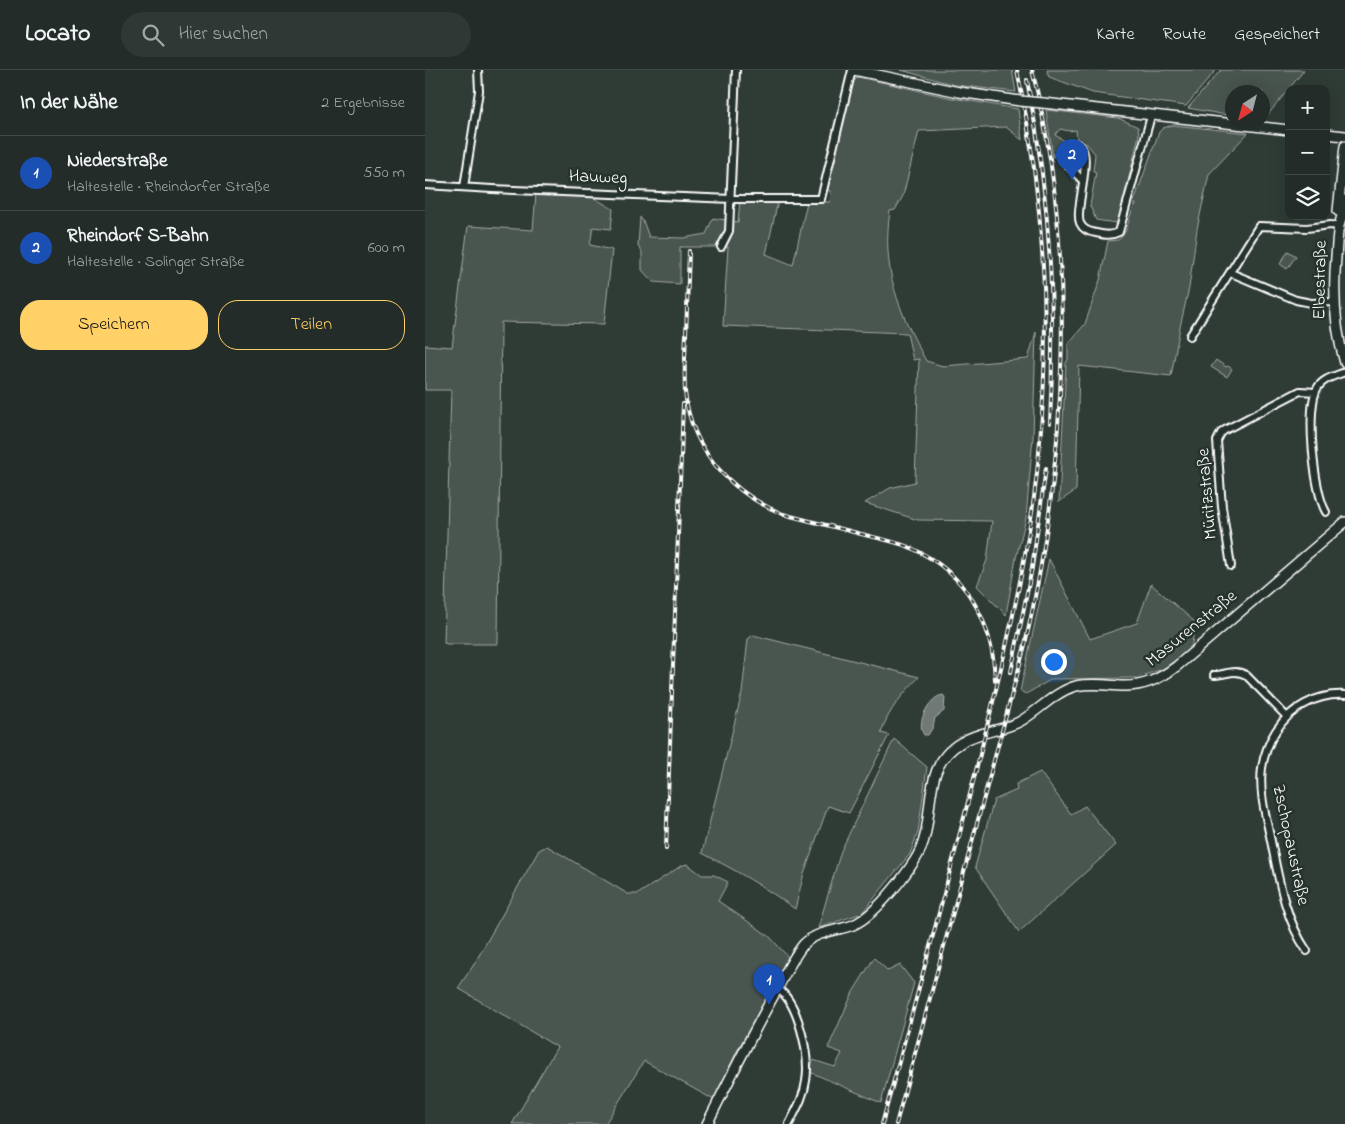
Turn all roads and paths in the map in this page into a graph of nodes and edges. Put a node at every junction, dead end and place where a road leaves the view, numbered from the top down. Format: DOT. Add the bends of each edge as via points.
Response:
graph roads {
  1 [pos="478,70"];
  2 [pos="736,70"];
  3 [pos="853,70"];
  4 [pos="1151,116"];
  5 [pos="1285,130"];
  6 [pos="1330,134"];
  7 [pos="1345,136"];
  8 [pos="1345,146"];
  9 [pos="1083,181"];
  10 [pos="425,185"];
  11 [pos="464,187"];
  12 [pos="732,198"];
  13 [pos="1345,200"];
  14 [pos="1339,226"];
  15 [pos="721,247"];
  16 [pos="1231,273"];
  17 [pos="1334,302"];
  18 [pos="1190,336"];
  19 [pos="1345,363"];
  20 [pos="1345,372"];
  21 [pos="1315,392"];
  22 [pos="1326,512"];
  23 [pos="1345,522"];
  24 [pos="1231,566"];
  25 [pos="1214,675"];
  26 [pos="1345,695"];
  27 [pos="1287,717"];
  28 [pos="1307,951"];
  29 [pos="777,989"];
  30 [pos="707,1124"];
  31 [pos="789,1124"];
  1 -- 11 [label="street" via="479,91"];
  2 -- 12 [label="street"];
  3 -- 4 [label="main road, bridge" via="959,92"];
  3 -- 12 [label="street, Hauweg" via="821,199"];
  4 -- 5 [label="main road"];
  4 -- 9 [label="street" via="1119,232 1107,235 1091,232 1082,226 1078,213"];
  6 -- 7 [label="main road"];
  8 -- 14 [label="main road, Elbestraße" via="1337,217"];
  9 -- 9 [label="street" via="1085,152 1079,145 1070,144 1063,151 1063,160"];
  10 -- 11 [label="street, Hauweg"];
  11 -- 12 [label="street, Hauweg"];
  12 -- 15 [label="street" via="729,231"];
  13 -- 14 [label="main road, Elbestraße"];
  14 -- 16 [label="street" via="1259,226"];
  14 -- 17 [label="main road, Elbestraße"];
  16 -- 17 [label="street" via="1296,300"];
  16 -- 18 [label="street"];
  17 -- 19 [label="main road, Elbestraße"];
  20 -- 21 [label="street" via="1319,384"];
  21 -- 22 [label="street" via="1314,459"];
  21 -- 24 [label="street, Müritzstraße" via="1300,392 1219,436 1220,489"];
  23 -- 29 [label="main road, Masurenstraße" via="1184,660 1157,679 1130,686 1075,686 1014,724 972,736 954,747 939,764 933,778 928,826 919,853 909,869 875,909 857,922 810,939"];
  25 -- 27 [label="street" via="1234,671 1246,675"];
  26 -- 27 [label="street, Zschopaustraße" via="1319,697"];
  27 -- 28 [label="street, Zschopaustraße" via="1271,740 1264,758 1261,794 1287,912"];
  29 -- 30 [label="main road, Masurenstraße"];
  29 -- 31 [label="street" via="791,1002 797,1016 807,1071 801,1102"];
}
